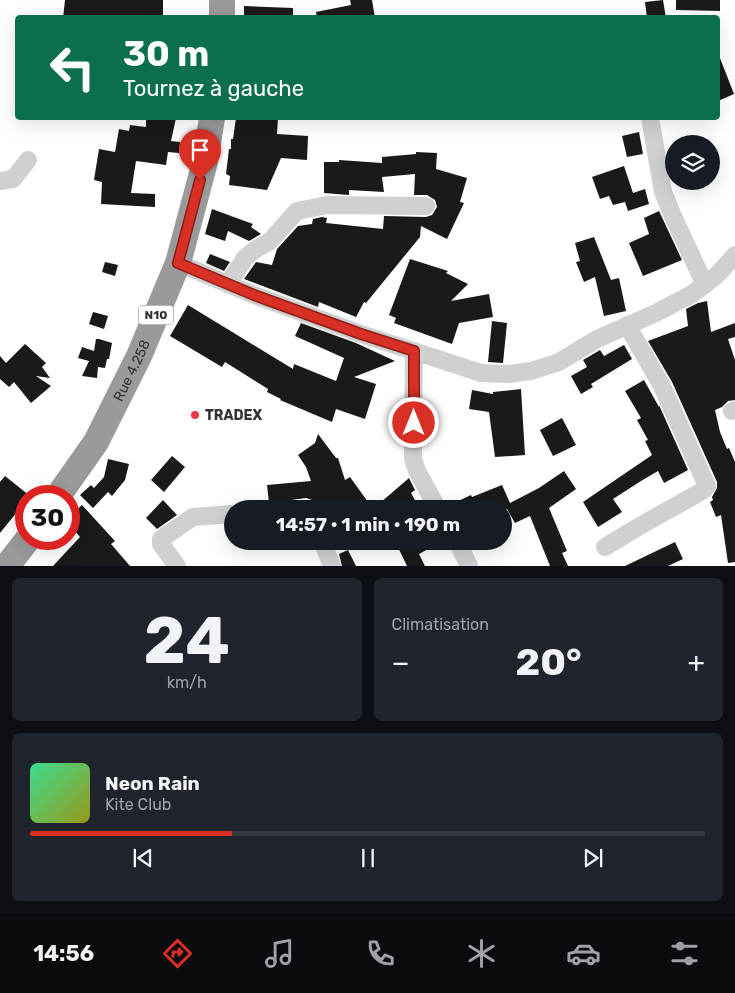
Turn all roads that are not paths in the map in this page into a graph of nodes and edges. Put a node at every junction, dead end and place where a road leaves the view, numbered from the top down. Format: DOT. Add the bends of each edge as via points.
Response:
graph roads {
  1 [pos="222,0"];
  2 [pos="222,15"];
  3 [pos="212,120"];
  4 [pos="650,120"];
  5 [pos="28,160"];
  6 [pos="0,181"];
  7 [pos="426,206"];
  8 [pos="735,256"];
  9 [pos="178,263"];
  10 [pos="228,284"];
  11 [pos="705,285"];
  12 [pos="627,325"];
  13 [pos="414,351"];
  14 [pos="66,485"];
  15 [pos="433,500"];
  16 [pos="224,515"];
  17 [pos="605,547"];
  18 [pos="20,550"];
  19 [pos="326,550"];
  20 [pos="461,550"];
  21 [pos="8,566"];
  22 [pos="177,566"];
  23 [pos="332,566"];
  24 [pos="469,566"];
  1 -- 2 [label="highway"];
  3 -- 9 [label="highway, Rue 4.258 / N10" via="205,162"];
  4 -- 11 [label="street" via="663,192"];
  5 -- 6 [label="street" via="13,179"];
  7 -- 10 [label="street" via="327,205 297,211 270,241 246,258"];
  8 -- 11 [label="street"];
  9 -- 10 [label="street"];
  9 -- 14 [label="highway, Rue 4.258 / N10" via="139,356 96,442"];
  10 -- 13 [label="street"];
  11 -- 12 [label="street" via="671,306"];
  12 -- 13 [label="street" via="559,362 508,374 482,373"];
  12 -- 17 [label="street" via="662,386 707,486"];
  13 -- 15 [label="street" via="413,459"];
  16 -- 22 [label="street" via="193,518 161,539 161,544"];
  18 -- 21 [label="highway"];
  19 -- 23 [label="street"];
  20 -- 24 [label="street"];
}
